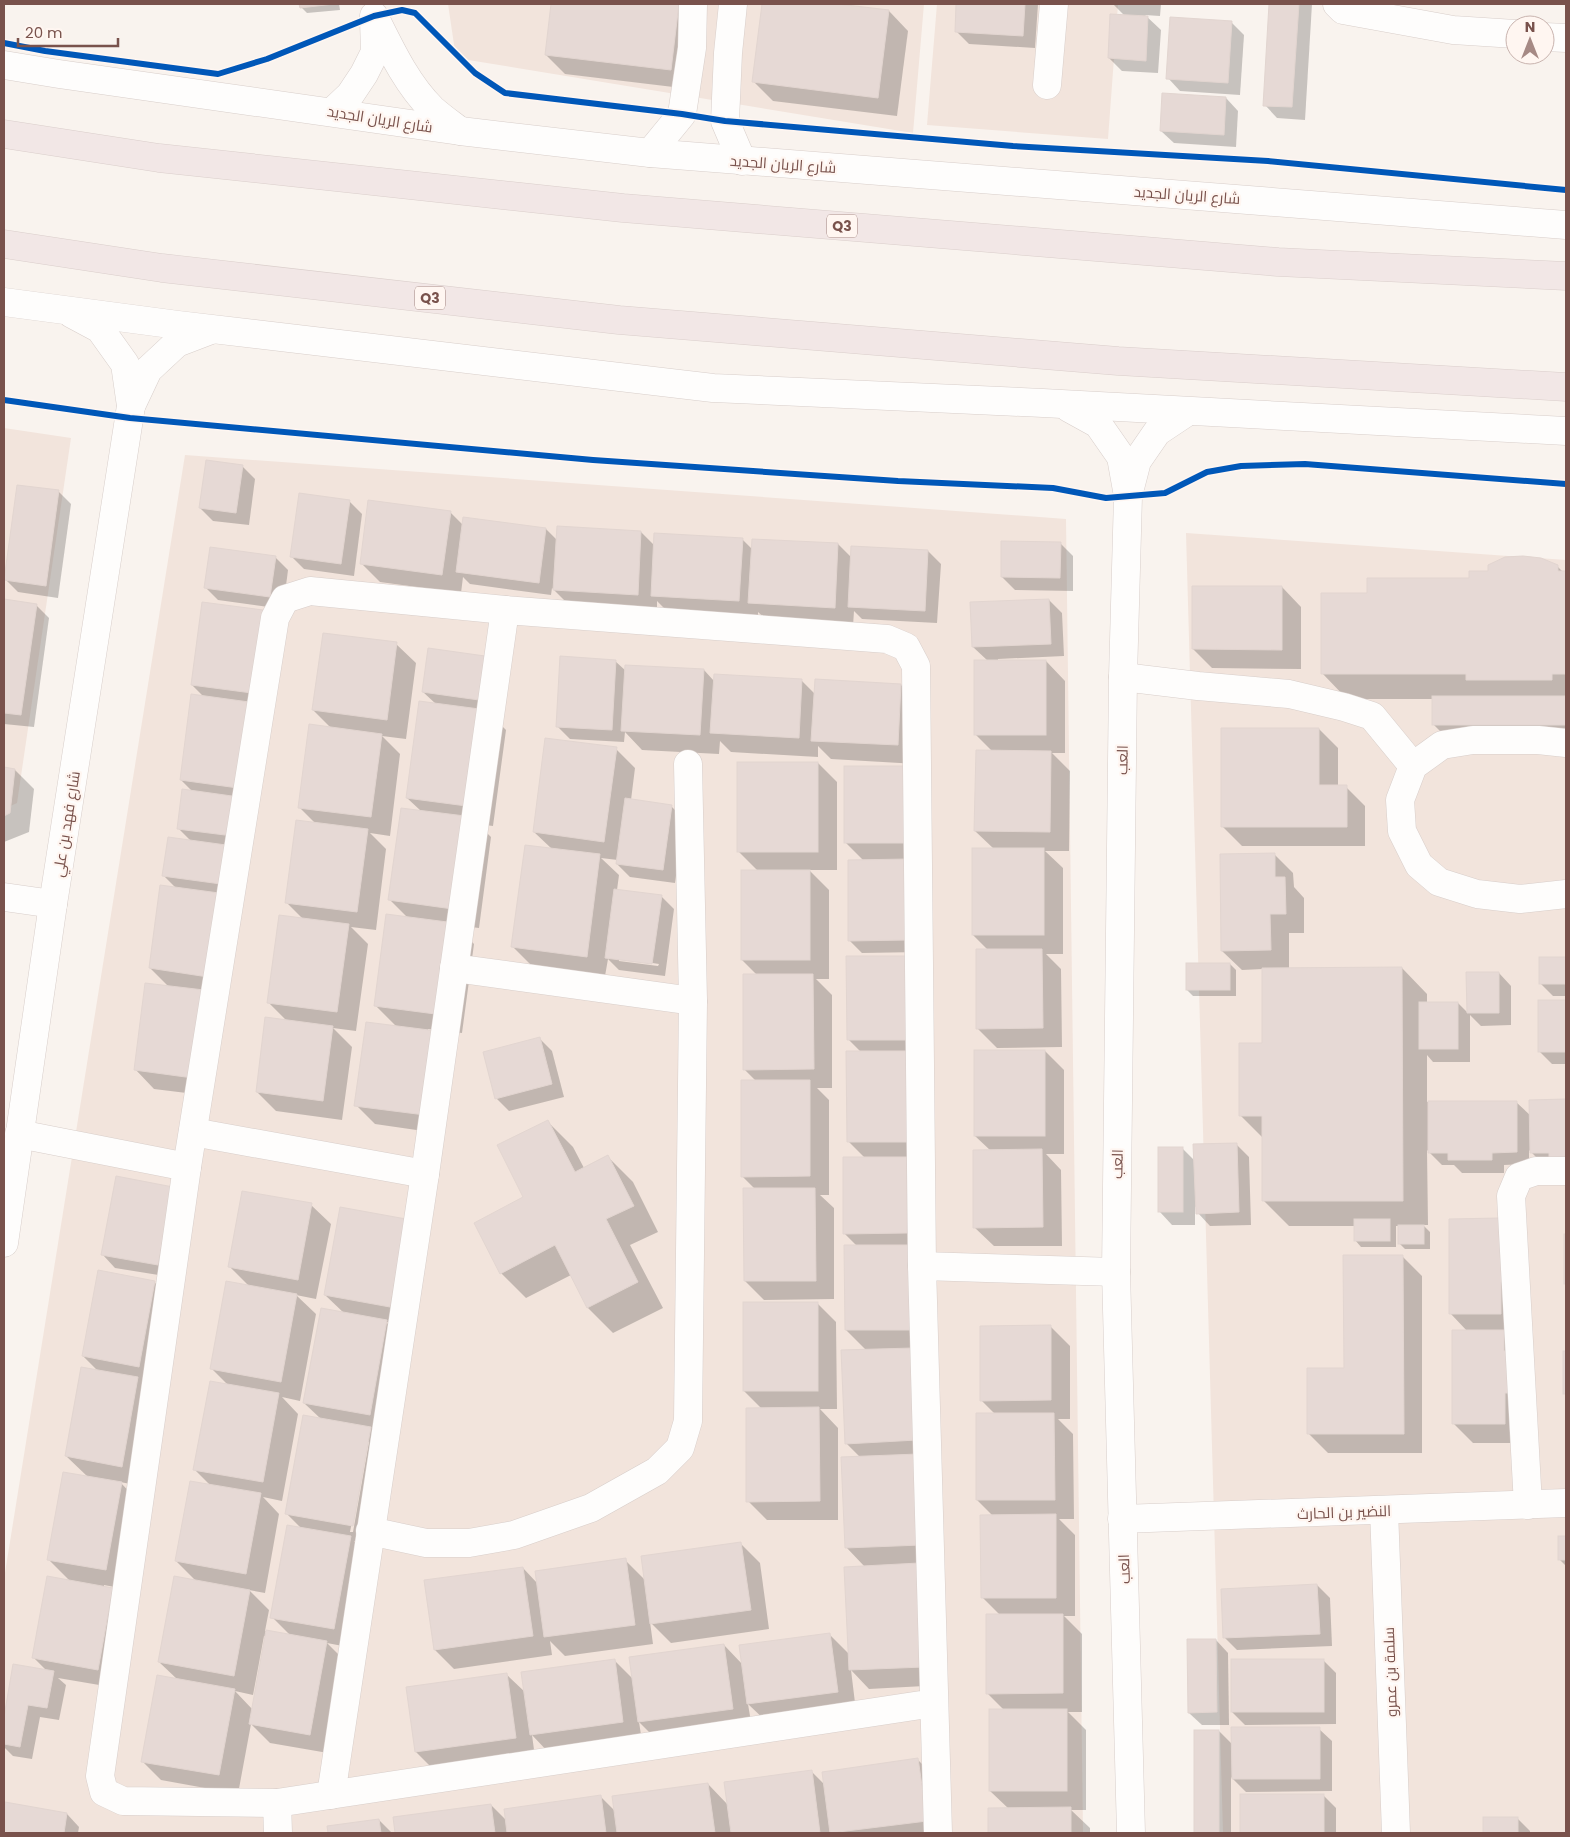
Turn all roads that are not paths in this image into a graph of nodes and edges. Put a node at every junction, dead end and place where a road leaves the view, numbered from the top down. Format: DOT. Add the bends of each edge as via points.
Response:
graph roads {
  1 [pos="693,4"];
  2 [pos="733,4"];
  3 [pos="1054,4"];
  4 [pos="1337,4"];
  5 [pos="373,10"];
  6 [pos="1505,33"];
  7 [pos="4,65"];
  8 [pos="1047,85"];
  9 [pos="332,112"];
  10 [pos="460,131"];
  11 [pos="4,134"];
  12 [pos="650,153"];
  13 [pos="742,161"];
  14 [pos="1566,225"];
  15 [pos="4,244"];
  16 [pos="4,249"];
  17 [pos="81,256"];
  18 [pos="1566,276"];
  19 [pos="4,302"];
  20 [pos="62,308"];
  21 [pos="214,329"];
  22 [pos="1566,387"];
  23 [pos="1064,405"];
  24 [pos="131,406"];
  25 [pos="1187,412"];
  26 [pos="1566,431"];
  27 [pos="1128,496"];
  28 [pos="505,610"];
  29 [pos="1123,677"];
  30 [pos="1566,743"];
  31 [pos="688,764"];
  32 [pos="1413,766"];
  33 [pos="1566,894"];
  34 [pos="4,897"];
  35 [pos="53,904"];
  36 [pos="454,968"];
  37 [pos="692,1001"];
  38 [pos="193,1132"];
  39 [pos="19,1134"];
  40 [pos="187,1167"];
  41 [pos="1566,1171"];
  42 [pos="424,1174"];
  43 [pos="4,1243"];
  44 [pos="922,1266"];
  45 [pos="1116,1272"];
  46 [pos="1566,1503"];
  47 [pos="1528,1505"];
  48 [pos="1384,1510"];
  49 [pos="1122,1519"];
  50 [pos="370,1531"];
  51 [pos="934,1703"];
  52 [pos="331,1795"];
  53 [pos="277,1803"];
  54 [pos="278,1833"];
  55 [pos="938,1833"];
  56 [pos="1131,1833"];
  57 [pos="1396,1833"];
  1 -- 12 [label="street" via="692,48 682,114"];
  2 -- 13 [label="street" via="725,121"];
  3 -- 8 [label="street"];
  4 -- 6 [label="street" via="1343,10 1453,30"];
  5 -- 9 [label="street" via="375,52 350,95"];
  5 -- 10 [label="street" via="394,57 411,84 432,108"];
  7 -- 9 [label="street, شارع الريان الجديد"];
  9 -- 10 [label="street, شارع الريان الجديد"];
  10 -- 12 [label="street, شارع الريان الجديد"];
  11 -- 18 [label="highway, Q3" via="160,158 623,208 1278,262"];
  12 -- 13 [label="street, شارع الريان الجديد"];
  13 -- 14 [label="street, شارع الريان الجديد"];
  15 -- 17 [label="highway, Q3"];
  16 -- 17 [label="highway"];
  17 -- 22 [label="highway, Q3" via="619,320 1118,361"];
  19 -- 20 [label="street"];
  20 -- 21 [label="street"];
  20 -- 24 [label="street, شارع فهد بن علي" via="100,329 125,364"];
  21 -- 23 [label="street" via="713,388"];
  21 -- 24 [label="street, شارع فهد بن علي" via="176,343 148,370"];
  23 -- 25 [label="street"];
  23 -- 27 [label="street, العب" via="1098,424 1121,457"];
  24 -- 35 [label="street, شارع فهد بن علي"];
  25 -- 26 [label="street"];
  25 -- 27 [label="street, العب" via="1157,432 1137,461"];
  27 -- 29 [label="street, العب"];
  28 -- 36 [label="street"];
  28 -- 38 [label="street" via="310,591 286,599 275,618"];
  28 -- 44 [label="street" via="887,639 906,647 916,666"];
  29 -- 32 [label="street" via="1289,694 1344,707 1372,716"];
  29 -- 45 [label="street, العب"];
  30 -- 32 [label="street" via="1473,740 1442,745"];
  31 -- 37 [label="street"];
  32 -- 33 [label="street" via="1400,800 1402,831 1419,865 1439,882 1477,894 1520,899"];
  34 -- 35 [label="street"];
  35 -- 39 [label="street, شارع فهد بن علي"];
  36 -- 37 [label="street"];
  36 -- 42 [label="street"];
  37 -- 50 [label="street" via="688,1421 680,1448 657,1471 591,1508 514,1535 469,1543 426,1543"];
  38 -- 40 [label="street"];
  38 -- 42 [label="street"];
  39 -- 40 [label="street"];
  39 -- 43 [label="street, شارع فهد بن علي"];
  40 -- 53 [label="street" via="100,1776 104,1792 123,1801"];
  41 -- 47 [label="street" via="1536,1171 1519,1177 1511,1196"];
  42 -- 50 [label="street"];
  44 -- 45 [label="street"];
  44 -- 51 [label="street"];
  45 -- 49 [label="street, العب"];
  46 -- 47 [label="street, النضير بن الحارث"];
  47 -- 48 [label="street, النضير بن الحارث"];
  48 -- 49 [label="street, النضير بن الحارث"];
  48 -- 57 [label="street, سلمة بن عمرو"];
  49 -- 56 [label="street, العب"];
  50 -- 52 [label="street"];
  51 -- 52 [label="street"];
  51 -- 55 [label="street"];
  52 -- 53 [label="street"];
  53 -- 54 [label="street"];
}
